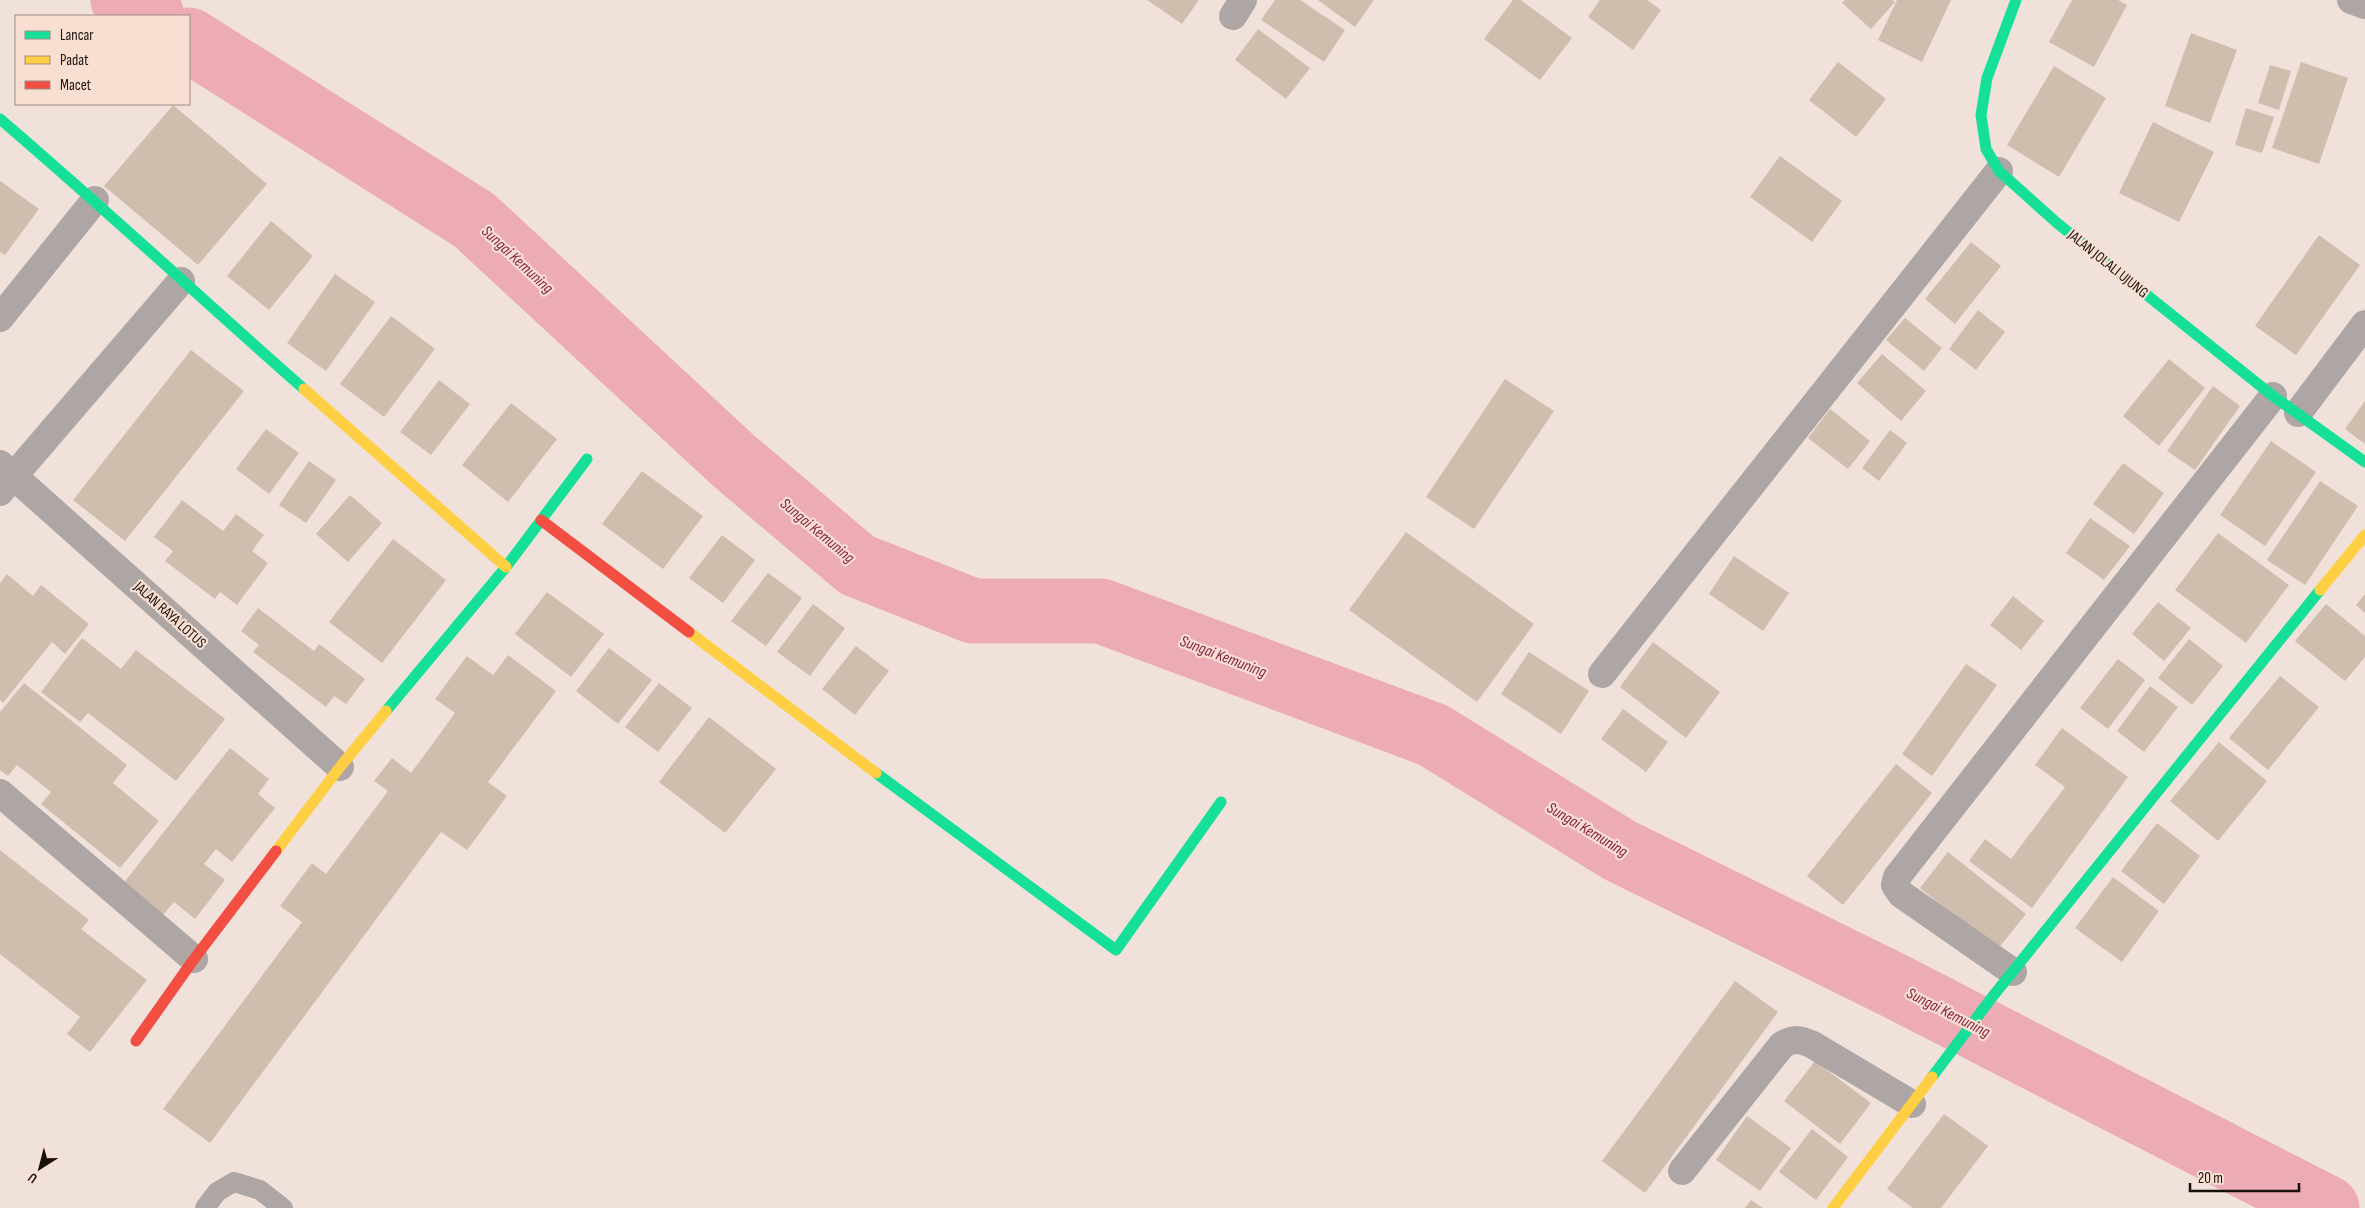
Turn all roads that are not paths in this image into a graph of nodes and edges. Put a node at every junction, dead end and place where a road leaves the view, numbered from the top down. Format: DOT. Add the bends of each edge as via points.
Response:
graph roads {
  1 [pos="2016,0"];
  2 [pos="2351,0"];
  3 [pos="2365,5"];
  4 [pos="0,119"];
  5 [pos="1999,171"];
  6 [pos="95,200"];
  7 [pos="181,281"];
  8 [pos="0,318"];
  9 [pos="2365,324"];
  10 [pos="2273,396"];
  11 [pos="2298,413"];
  12 [pos="587,459"];
  13 [pos="2365,462"];
  14 [pos="4,477"];
  15 [pos="541,520"];
  16 [pos="2365,534"];
  17 [pos="506,566"];
  18 [pos="1602,674"];
  19 [pos="340,766"];
  20 [pos="0,793"];
  21 [pos="1222,802"];
  22 [pos="194,959"];
  23 [pos="2013,972"];
  24 [pos="136,1041"];
  25 [pos="1912,1104"];
  26 [pos="1682,1171"];
  27 [pos="205,1208"];
  28 [pos="283,1208"];
  29 [pos="1833,1208"];
  1 -- 5 [label="street, JALAN JOLALI UJUNG" via="1987,78 1981,115 1986,149"];
  2 -- 3 [label="street"];
  4 -- 6 [label="street"];
  5 -- 10 [label="street, JALAN JOLALI UJUNG" via="2057,223"];
  5 -- 18 [label="street"];
  6 -- 7 [label="street"];
  6 -- 8 [label="street"];
  7 -- 14 [label="street"];
  7 -- 17 [label="street"];
  9 -- 11 [label="street"];
  10 -- 11 [label="street, JALAN JOLALI UJUNG"];
  10 -- 23 [label="street" via="1897,877 1895,885 1901,894"];
  11 -- 13 [label="street, JALAN JOLALI UJUNG"];
  12 -- 15 [label="street"];
  14 -- 19 [label="street, JALAN RAYA LOTUS"];
  15 -- 17 [label="street"];
  15 -- 21 [label="street" via="1116,950"];
  16 -- 23 [label="street"];
  17 -- 19 [label="street"];
  19 -- 22 [label="street"];
  20 -- 22 [label="street"];
  22 -- 24 [label="street"];
  23 -- 25 [label="street"];
  25 -- 26 [label="street" via="1813,1045 1791,1040 1782,1045"];
  25 -- 29 [label="street"];
  27 -- 28 [label="lane" via="217,1192 234,1182 260,1190"];
}
